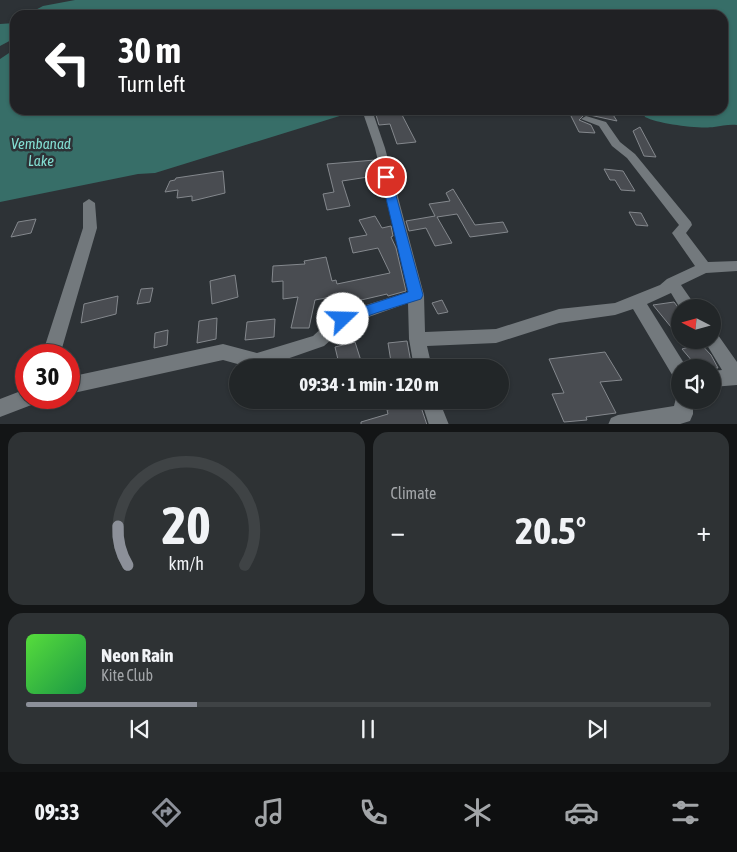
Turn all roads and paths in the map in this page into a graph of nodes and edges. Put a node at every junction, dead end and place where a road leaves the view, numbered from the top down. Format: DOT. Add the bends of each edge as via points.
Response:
graph roads {
  1 [pos="369,115"];
  2 [pos="586,119"];
  3 [pos="88,203"];
  4 [pos="737,266"];
  5 [pos="704,268"];
  6 [pos="672,283"];
  7 [pos="416,295"];
  8 [pos="683,299"];
  9 [pos="637,302"];
  10 [pos="417,339"];
  11 [pos="54,344"];
  12 [pos="718,349"];
  13 [pos="421,359"];
  14 [pos="672,359"];
  15 [pos="721,378"];
  16 [pos="80,384"];
  17 [pos="15,402"];
  18 [pos="0,408"];
  19 [pos="433,409"];
  20 [pos="683,409"];
  21 [pos="439,424"];
  22 [pos="618,424"];
  1 -- 7 [label="street" via="380,148"];
  2 -- 5 [label="street" via="603,124 616,144 631,156 686,225 679,233"];
  3 -- 11 [label="street" via="90,228"];
  4 -- 5 [label="street"];
  5 -- 6 [label="street"];
  6 -- 8 [label="street"];
  6 -- 9 [label="street"];
  7 -- 10 [label="street"];
  7 -- 16 [label="street" via="343,319 318,341 257,361 223,352"];
  9 -- 10 [label="street" via="615,309 559,316 496,336"];
  9 -- 14 [label="street"];
  10 -- 13 [label="street"];
  12 -- 15 [label="street" via="737,377"];
  17 -- 18 [label="street"];
  19 -- 21 [label="street"];
  20 -- 22 [label="street" via="683,414"];
}
